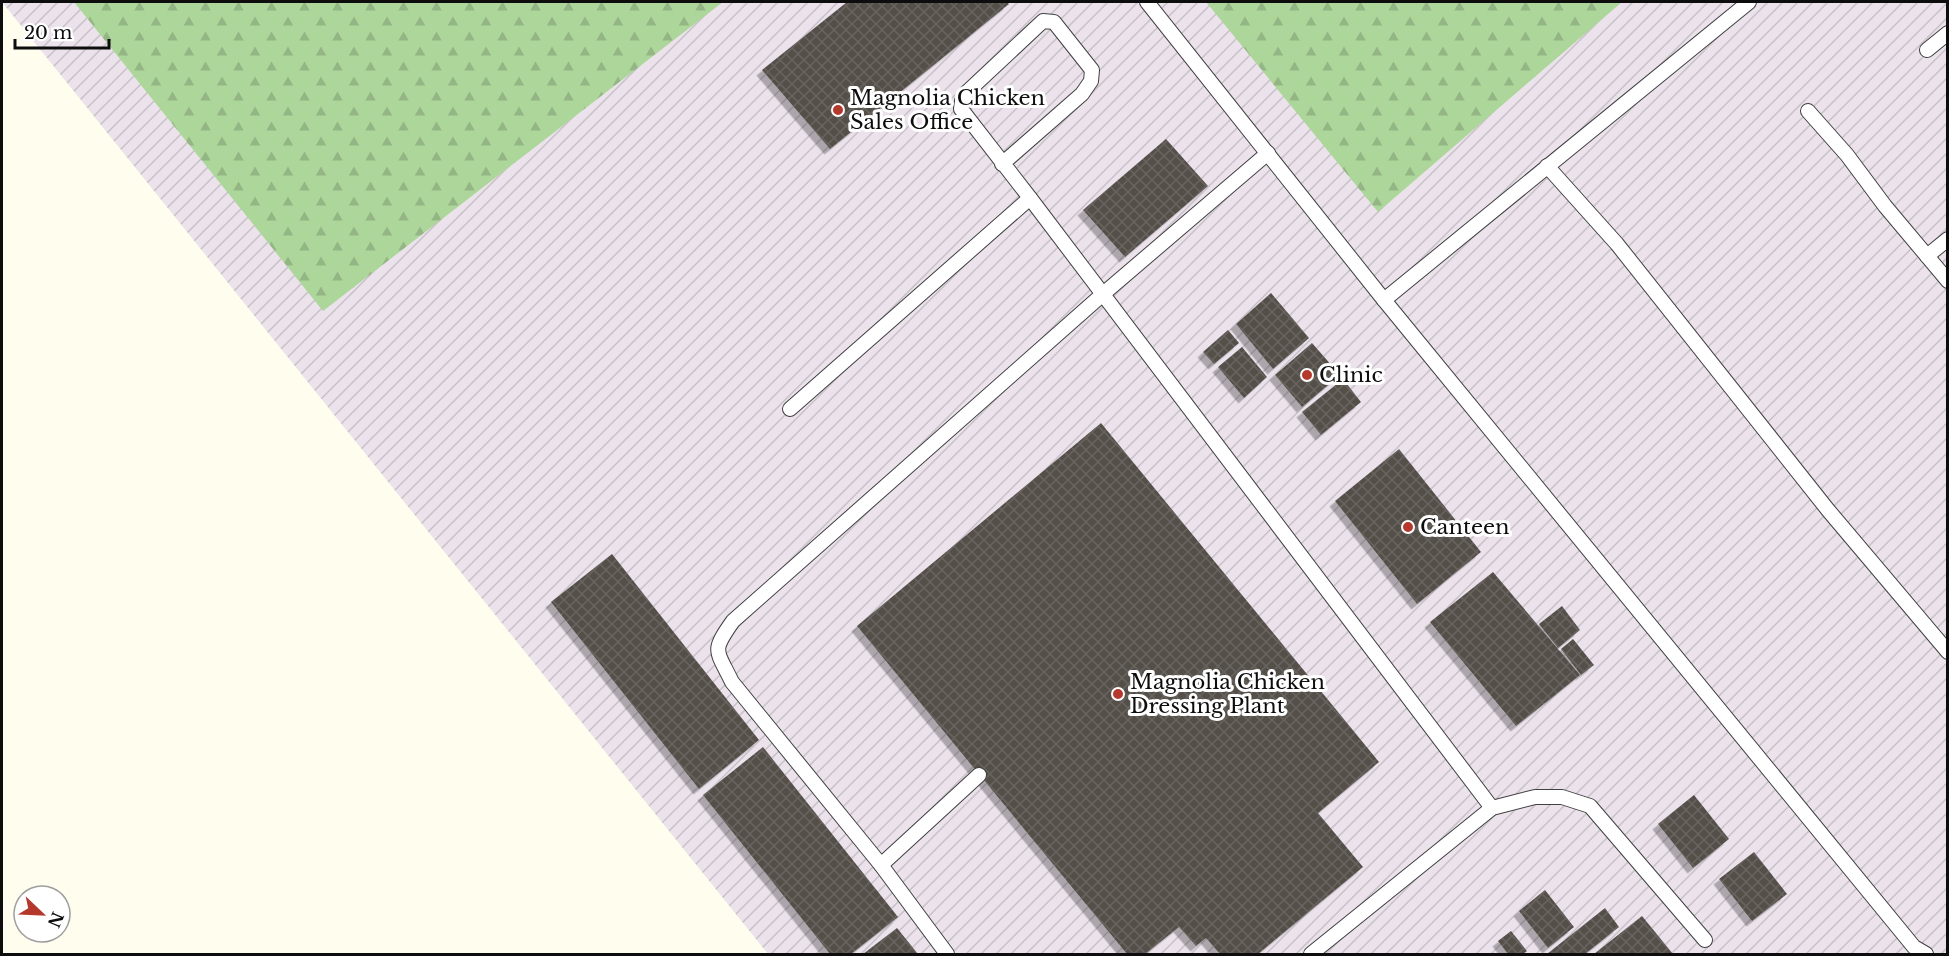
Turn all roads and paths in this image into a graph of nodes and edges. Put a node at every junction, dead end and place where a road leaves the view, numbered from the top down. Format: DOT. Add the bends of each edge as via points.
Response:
graph roads {
  1 [pos="1147,2"];
  2 [pos="1749,2"];
  3 [pos="1947,33"];
  4 [pos="1927,50"];
  5 [pos="1808,111"];
  6 [pos="1268,153"];
  7 [pos="1002,164"];
  8 [pos="1547,166"];
  9 [pos="1030,198"];
  10 [pos="1947,239"];
  11 [pos="1927,256"];
  12 [pos="1947,281"];
  13 [pos="1102,294"];
  14 [pos="1384,300"];
  15 [pos="790,409"];
  16 [pos="1947,652"];
  17 [pos="978,775"];
  18 [pos="1492,808"];
  19 [pos="881,865"];
  20 [pos="1705,940"];
  21 [pos="947,954"];
  22 [pos="1311,954"];
  23 [pos="1926,954"];
  1 -- 6 [label="lane"];
  2 -- 8 [label="lane"];
  3 -- 4 [label="lane"];
  5 -- 11 [label="lane"];
  6 -- 13 [label="lane"];
  6 -- 14 [label="lane"];
  7 -- 7 [label="lane" via="1082,94 1091,81 1092,70 1049,20 1043,21 962,101 961,109"];
  7 -- 9 [label="lane"];
  8 -- 14 [label="lane"];
  8 -- 16 [label="lane" via="1617,244 1828,510"];
  9 -- 13 [label="lane"];
  9 -- 15 [label="lane"];
  10 -- 11 [label="lane"];
  11 -- 12 [label="lane"];
  13 -- 18 [label="lane"];
  13 -- 19 [label="lane" via="733,621 719,641 717,651 732,682"];
  14 -- 23 [label="lane" via="1914,947"];
  17 -- 19 [label="lane"];
  18 -- 20 [label="lane" via="1535,797 1562,797 1590,806"];
  18 -- 22 [label="lane"];
  19 -- 21 [label="lane"];
}
